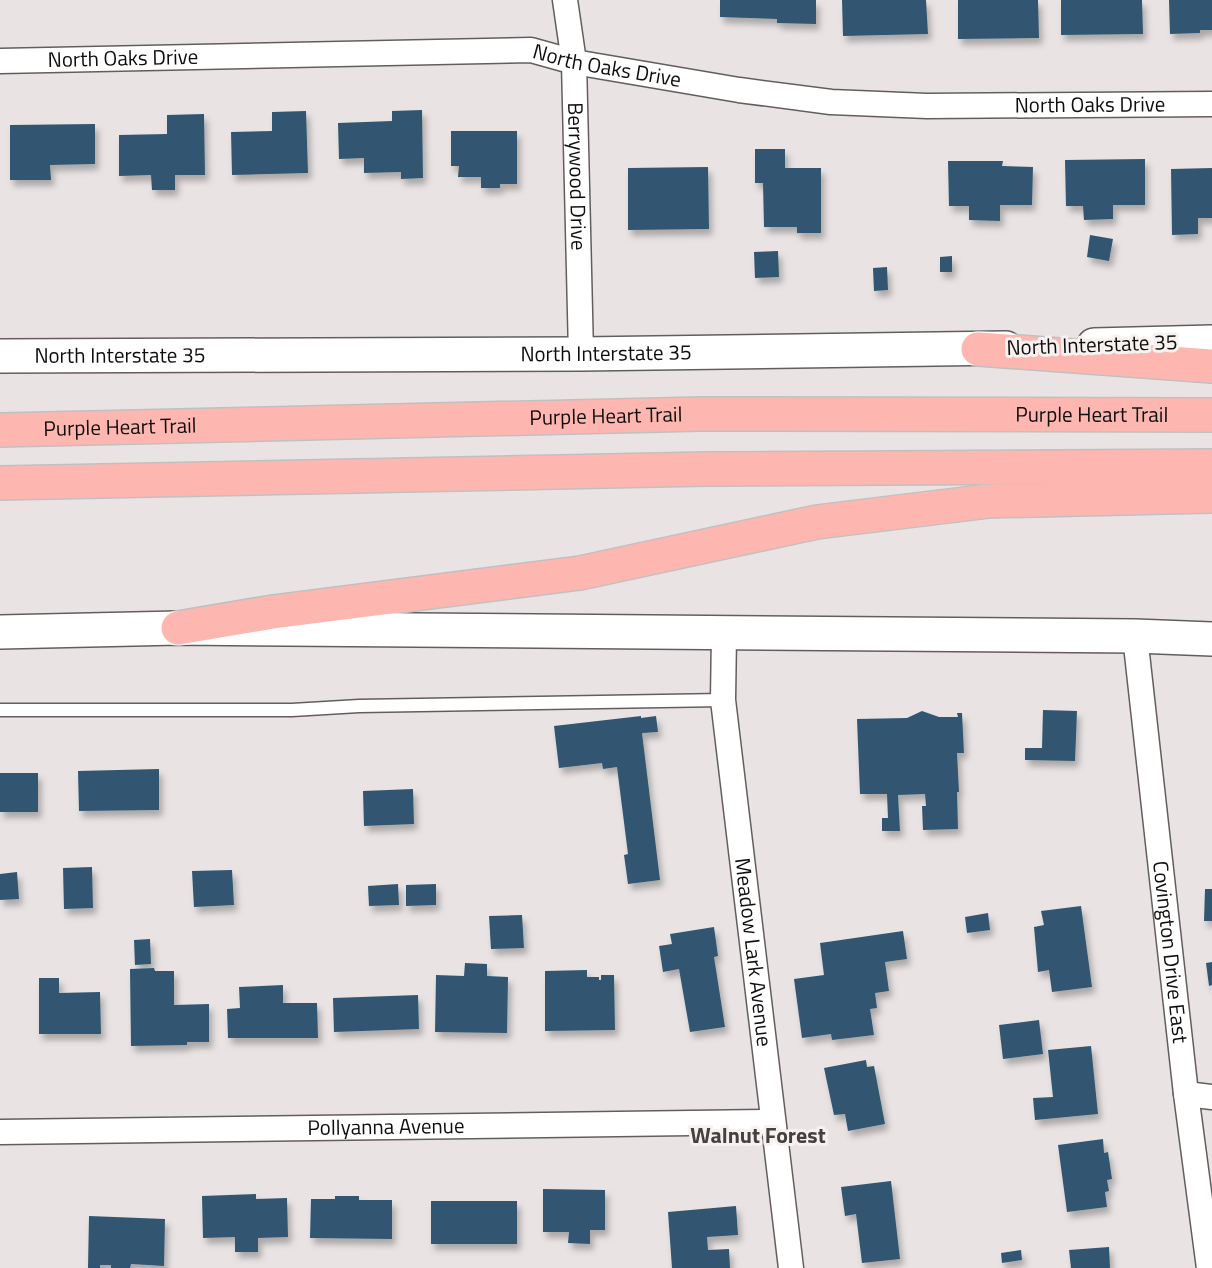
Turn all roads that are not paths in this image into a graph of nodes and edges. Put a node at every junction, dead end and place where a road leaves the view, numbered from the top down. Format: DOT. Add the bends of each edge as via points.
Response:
graph roads {
  1 [pos="565,0"];
  2 [pos="0,61"];
  3 [pos="574,62"];
  4 [pos="1212,104"];
  5 [pos="1212,342"];
  6 [pos="978,349"];
  7 [pos="581,354"];
  8 [pos="0,356"];
  9 [pos="1212,366"];
  10 [pos="1212,416"];
  11 [pos="0,430"];
  12 [pos="1212,466"];
  13 [pos="0,483"];
  14 [pos="1212,496"];
  15 [pos="178,628"];
  16 [pos="0,632"];
  17 [pos="724,634"];
  18 [pos="1135,636"];
  19 [pos="1212,639"];
  20 [pos="723,700"];
  21 [pos="0,710"];
  22 [pos="1186,1094"];
  23 [pos="1212,1097"];
  24 [pos="772,1122"];
  25 [pos="0,1132"];
  26 [pos="791,1268"];
  27 [pos="1209,1268"];
  1 -- 3 [label="street, Berrywood Drive"];
  2 -- 3 [label="street, North Oaks Drive" via="531,50"];
  3 -- 4 [label="street, North Oaks Drive" via="831,102 927,106"];
  3 -- 7 [label="street, Berrywood Drive"];
  5 -- 6 [label="main road, North Interstate 35"];
  6 -- 7 [label="main road, North Interstate 35"];
  6 -- 9 [label="highway"];
  7 -- 8 [label="main road, North Interstate 35"];
  10 -- 11 [label="highway, Purple Heart Trail" via="701,414"];
  12 -- 13 [label="highway" via="695,469"];
  14 -- 15 [label="highway" via="989,501 817,522 580,573"];
  15 -- 16 [label="main road"];
  15 -- 17 [label="main road"];
  17 -- 18 [label="main road"];
  17 -- 20 [label="street, Meadow Lark Avenue"];
  18 -- 19 [label="main road"];
  18 -- 22 [label="street, Covington Drive East"];
  20 -- 21 [label="lane" via="292,710"];
  20 -- 24 [label="street, Meadow Lark Avenue"];
  22 -- 23 [label="street"];
  22 -- 27 [label="street, Covington Drive East"];
  24 -- 25 [label="street, Pollyanna Avenue"];
  24 -- 26 [label="street, Meadow Lark Avenue"];
}
